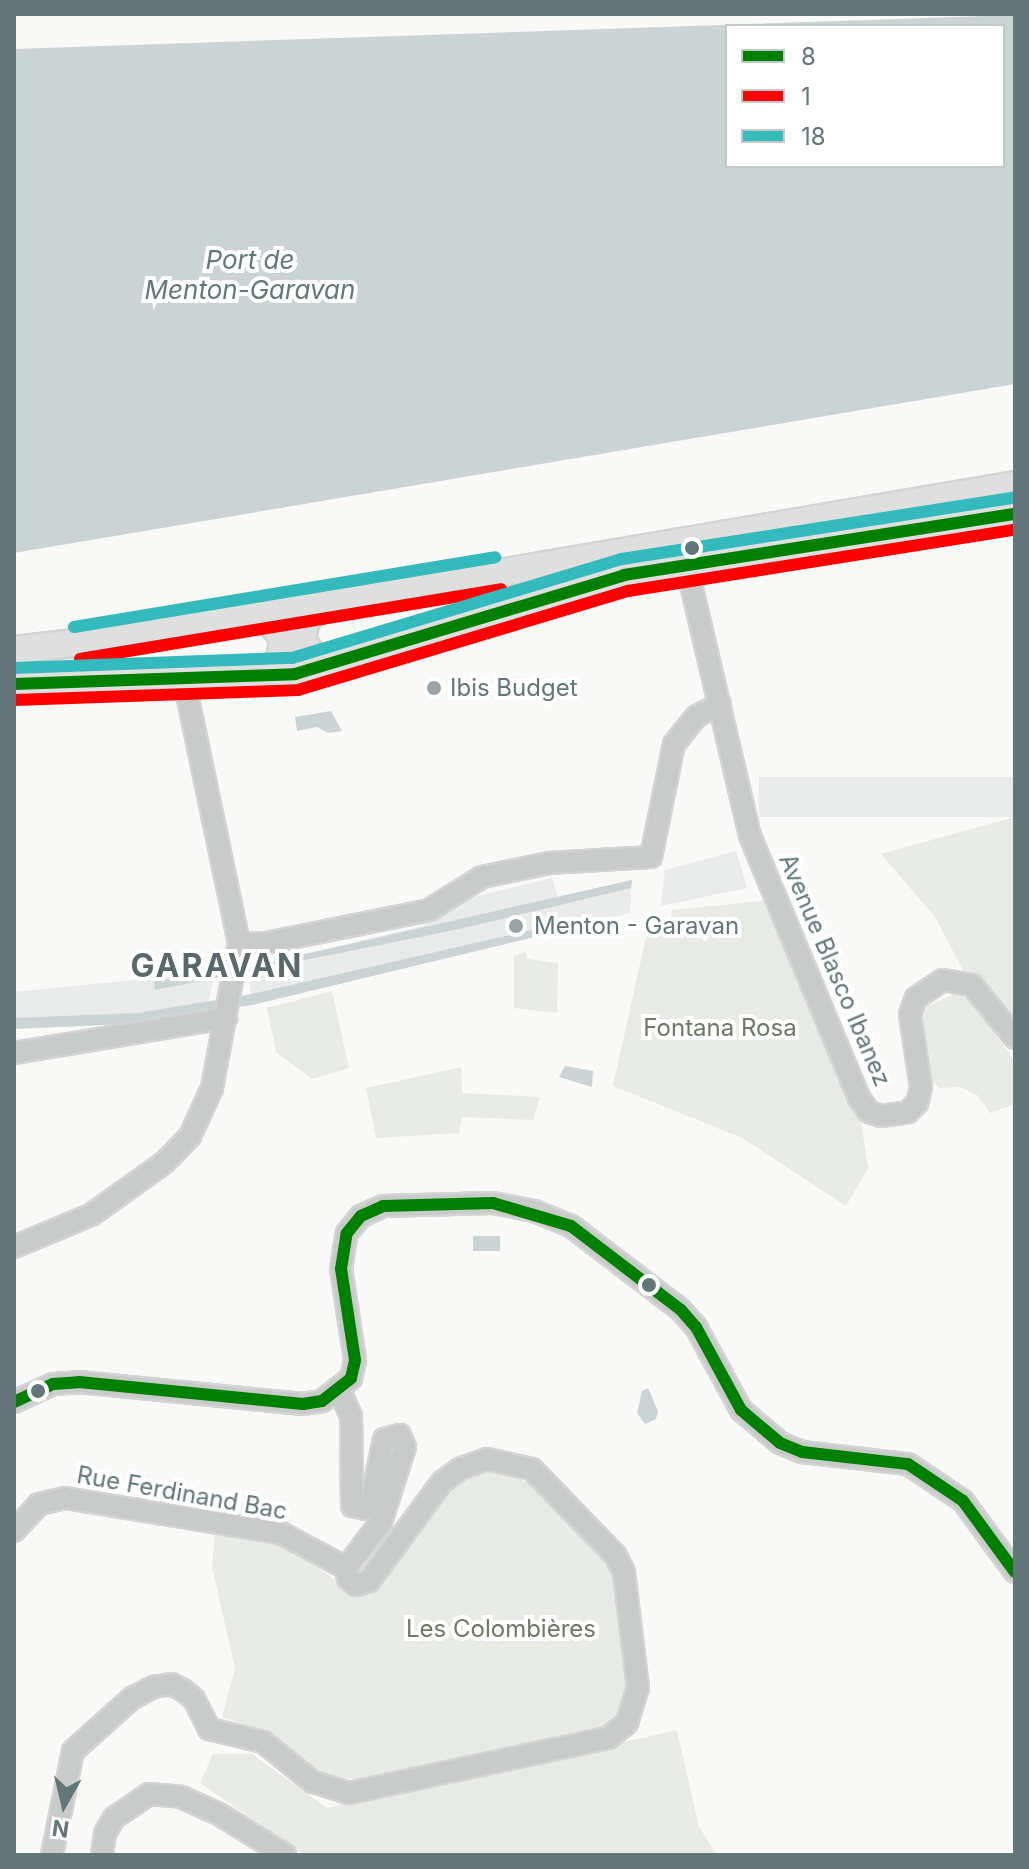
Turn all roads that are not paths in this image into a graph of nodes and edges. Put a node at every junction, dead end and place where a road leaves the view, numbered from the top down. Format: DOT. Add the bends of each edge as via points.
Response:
graph roads {
  1 [pos="1015,485"];
  2 [pos="1015,514"];
  3 [pos="686,563"];
  4 [pos="318,604"];
  5 [pos="261,613"];
  6 [pos="14,650"];
  7 [pos="322,668"];
  8 [pos="268,676"];
  9 [pos="184,679"];
  10 [pos="14,684"];
  11 [pos="720,704"];
  12 [pos="239,943"];
  13 [pos="226,1018"];
  14 [pos="1015,1038"];
  15 [pos="14,1053"];
  16 [pos="14,1247"];
  17 [pos="340,1391"];
  18 [pos="14,1402"];
  19 [pos="14,1531"];
  20 [pos="346,1568"];
  21 [pos="1015,1572"];
  22 [pos="52,1855"];
  23 [pos="102,1855"];
  24 [pos="285,1855"];
  1 -- 4 [label="main road"];
  2 -- 3 [label="main road"];
  3 -- 7 [label="main road" via="572,588"];
  3 -- 11 [label="street, Avenue Blasco Ibanez"];
  4 -- 5 [label="main road"];
  4 -- 7 [label="main road" via="305,623 302,641"];
  5 -- 6 [label="main road"];
  5 -- 8 [label="main road" via="283,637 281,656"];
  7 -- 8 [label="main road"];
  8 -- 9 [label="main road"];
  9 -- 10 [label="main road"];
  9 -- 12 [label="street"];
  11 -- 12 [label="street" via="697,716 674,744 651,857 537,865 462,885 429,910 266,943"];
  11 -- 14 [label="street, Avenue Blasco Ibanez" via="750,836 849,1078 869,1112 908,1112 920,1097 909,1029 916,998 929,986 958,979 972,985"];
  12 -- 13 [label="street"];
  13 -- 15 [label="street"];
  13 -- 16 [label="street" via="212,1088 182,1145 91,1215"];
  17 -- 18 [label="street" via="303,1404 79,1382 53,1384"];
  17 -- 20 [label="street" via="351,1416 352,1506 366,1509 371,1503 384,1439 400,1435 405,1447 381,1522"];
  17 -- 21 [label="street" via="355,1360 342,1250 361,1216 383,1206 414,1204 493,1203 534,1211 571,1226 681,1310 696,1327 741,1410 758,1428 802,1452 886,1458 935,1479 963,1501"];
  19 -- 20 [label="street, Rue Ferdinand Bac" via="39,1504 65,1498 281,1533"];
  20 -- 22 [label="street, Rue Ferdinand Bac" via="356,1585 369,1581 442,1482 460,1469 487,1459 532,1469 616,1556 624,1572 638,1675 627,1723 608,1738 349,1793 313,1782 263,1742 209,1729 194,1699 183,1690 171,1684 154,1687 132,1698 73,1751"];
  23 -- 24 [label="street" via="114,1818 149,1794 181,1797 219,1814"];
}
